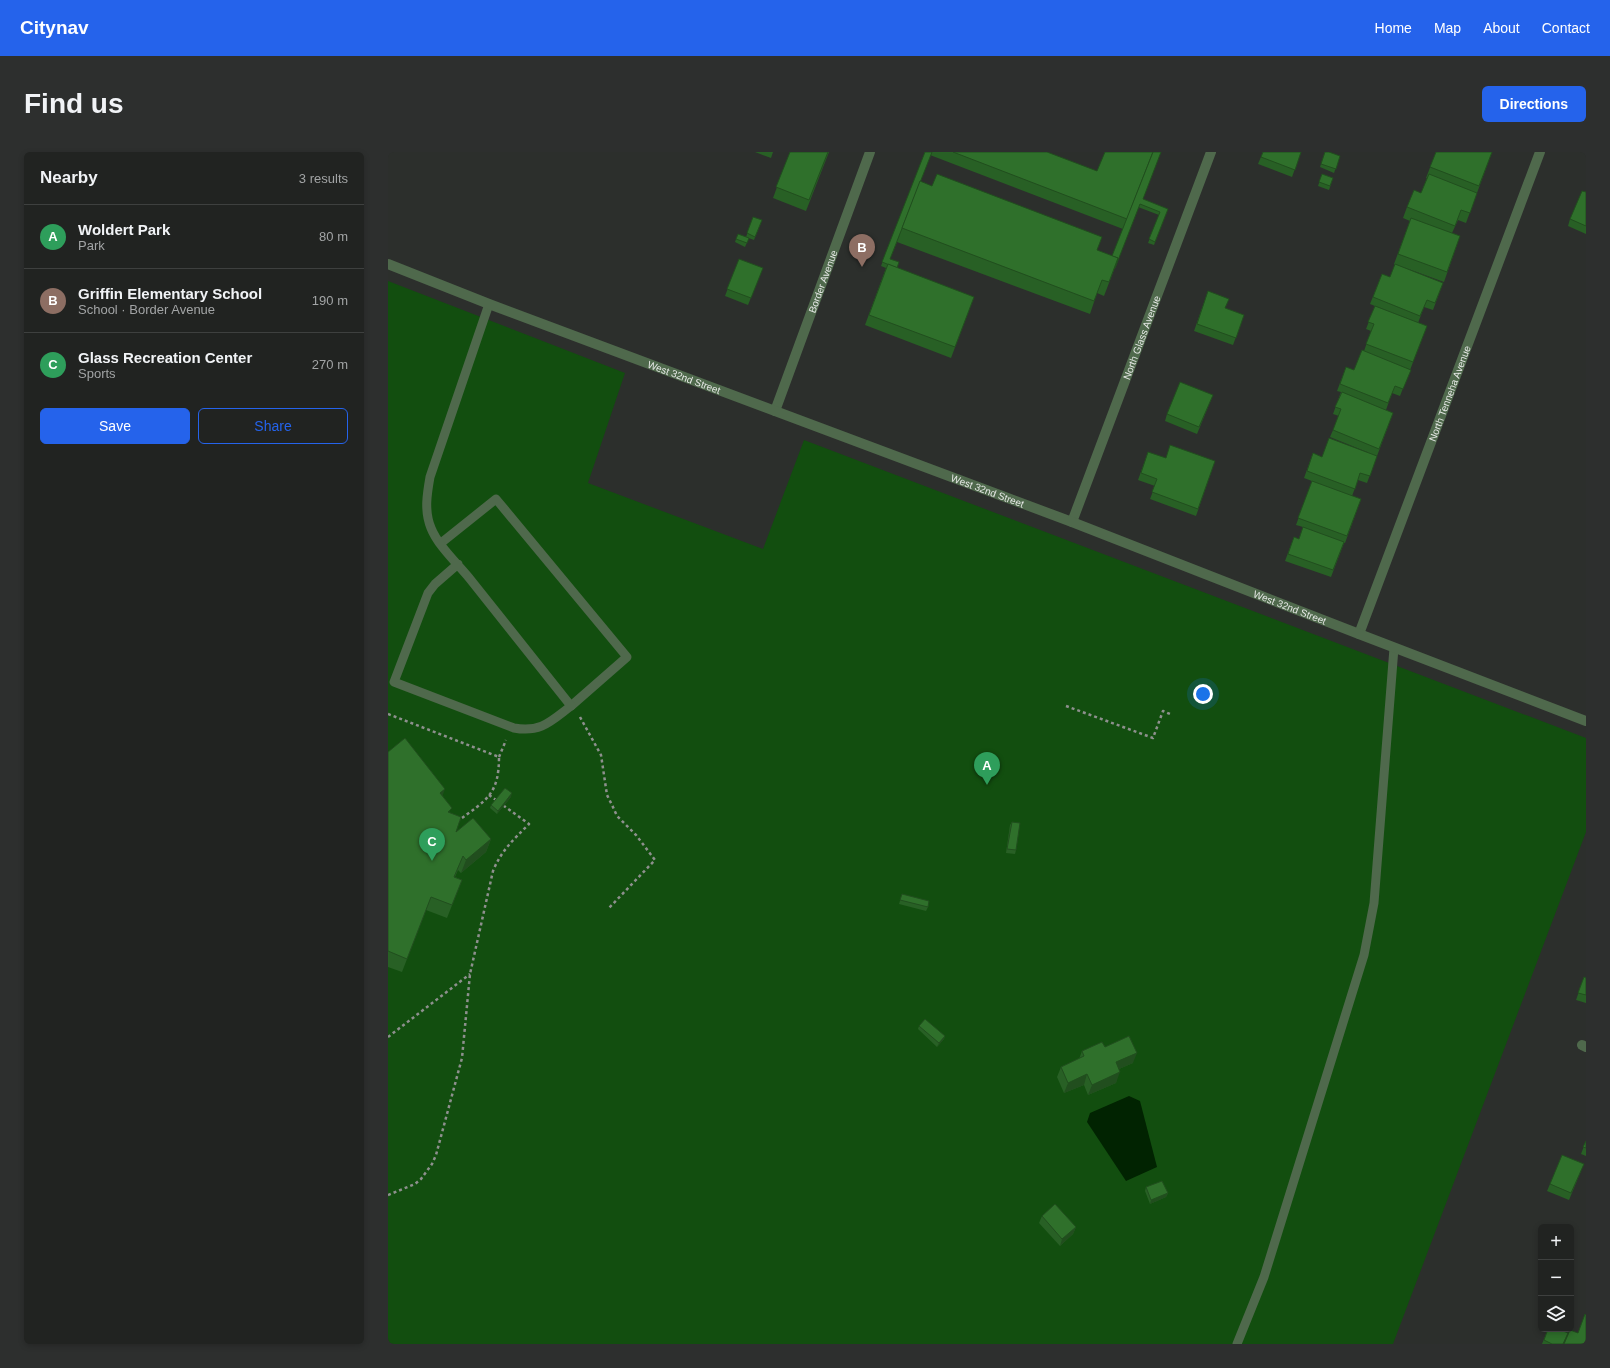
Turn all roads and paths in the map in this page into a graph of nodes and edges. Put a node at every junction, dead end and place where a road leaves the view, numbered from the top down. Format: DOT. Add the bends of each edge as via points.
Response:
graph roads {
  1 [pos="870,152"];
  2 [pos="1211,152"];
  3 [pos="1540,152"];
  4 [pos="388,264"];
  5 [pos="489,304"];
  6 [pos="775,411"];
  7 [pos="1072,522"];
  8 [pos="441,543"];
  9 [pos="458,564"];
  10 [pos="1359,634"];
  11 [pos="1394,648"];
  12 [pos="571,706"];
  13 [pos="1066,706"];
  14 [pos="388,714"];
  15 [pos="1170,714"];
  16 [pos="1586,721"];
  17 [pos="489,795"];
  18 [pos="496,800"];
  19 [pos="504,806"];
  20 [pos="455,824"];
  21 [pos="608,909"];
  22 [pos="470,974"];
  23 [pos="388,1037"];
  24 [pos="388,1195"];
  25 [pos="1237,1344"];
  1 -- 6 [label="street, Border Avenue"];
  2 -- 7 [label="street, North Glass Avenue"];
  3 -- 10 [label="street, North Tenneha Avenue"];
  4 -- 5 [label="street, West 32nd Street"];
  5 -- 6 [label="street, West 32nd Street"];
  5 -- 8 [label="lane" via="430,477 426,502 430,527"];
  6 -- 7 [label="street, West 32nd Street"];
  7 -- 10 [label="street, West 32nd Street"];
  8 -- 9 [label="lane"];
  8 -- 12 [label="lane" via="496,499 627,657"];
  9 -- 12 [label="lane"];
  9 -- 12 [label="lane" via="428,593 394,682 523,730 542,727"];
  10 -- 11 [label="street, West 32nd Street"];
  11 -- 16 [label="street, West 32nd Street"];
  11 -- 25 [label="lane" via="1374,902 1366,943 1264,1276"];
  12 -- 21 [label="path" via="600,755 608,795 617,816 655,860"];
  13 -- 15 [label="path" via="1153,738 1163,712"];
  14 -- 17 [label="path" via="500,757 498,778"];
  17 -- 18 [label="path"];
  17 -- 20 [label="path"];
  19 -- 22 [label="path" via="529,824 507,846 493,871"];
  22 -- 23 [label="path"];
  22 -- 24 [label="path" via="462,1058 436,1155 422,1179"];
}
